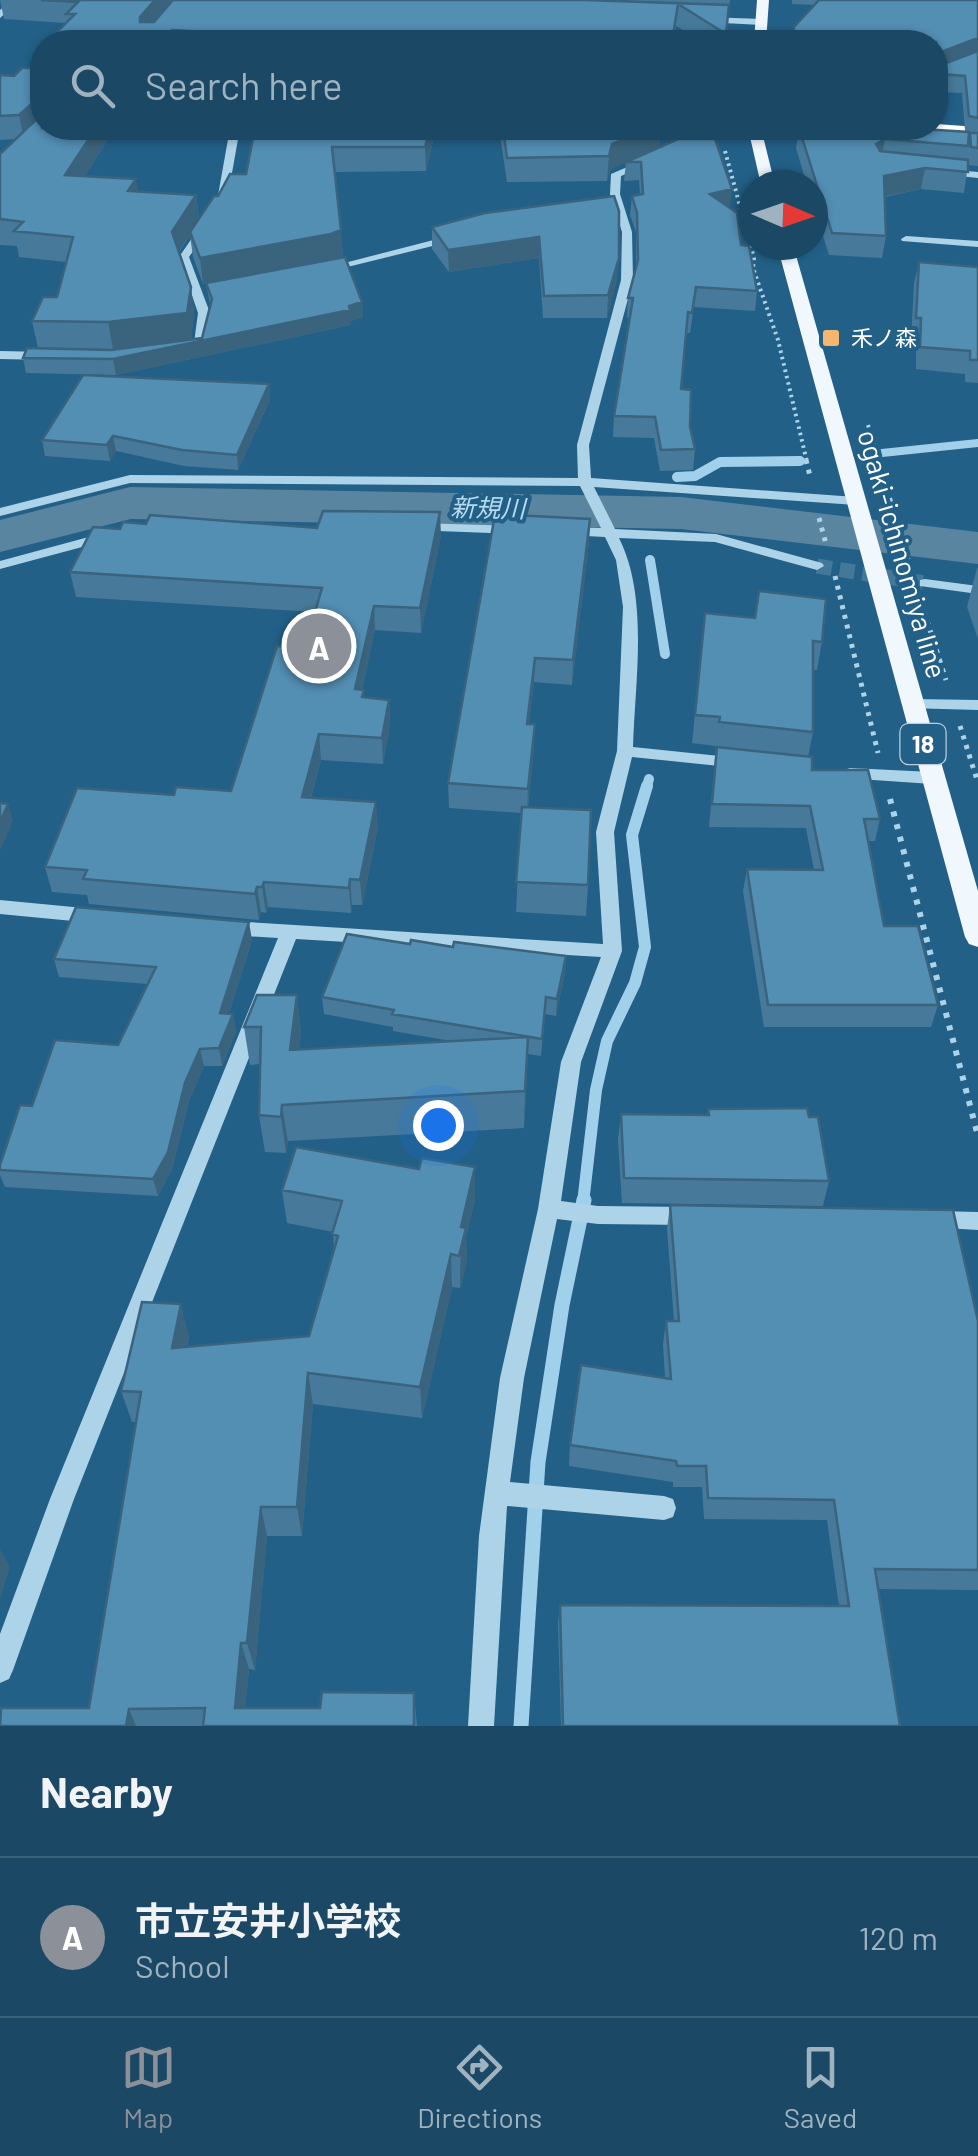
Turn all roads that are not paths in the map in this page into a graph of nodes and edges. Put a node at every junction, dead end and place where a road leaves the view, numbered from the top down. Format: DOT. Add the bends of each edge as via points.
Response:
graph roads {
  1 [pos="16,0"];
  2 [pos="763,0"];
  3 [pos="0,15"];
  4 [pos="697,20"];
  5 [pos="762,22"];
  6 [pos="761,30"];
  7 [pos="948,132"];
  8 [pos="978,132"];
  9 [pos="948,139"];
  10 [pos="233,140"];
  11 [pos="699,140"];
  12 [pos="757,140"];
  13 [pos="978,143"];
  14 [pos="764,170"];
  15 [pos="939,171"];
  16 [pos="978,175"];
  17 [pos="615,194"];
  18 [pos="596,199"];
  19 [pos="464,235"];
  20 [pos="906,239"];
  21 [pos="978,244"];
  22 [pos="788,260"];
  23 [pos="317,271"];
  24 [pos="214,290"];
  25 [pos="199,292"];
  26 [pos="165,351"];
  27 [pos="0,355"];
  28 [pos="56,356"];
  29 [pos="586,486"];
  30 [pos="857,506"];
  31 [pos="0,512"];
  32 [pos="406,527"];
  33 [pos="606,529"];
  34 [pos="535,530"];
  35 [pos="554,531"];
  36 [pos="117,534"];
  37 [pos="0,565"];
  38 [pos="817,566"];
  39 [pos="920,583"];
  40 [pos="978,590"];
  41 [pos="913,704"];
  42 [pos="978,705"];
  43 [pos="626,752"];
  44 [pos="755,765"];
  45 [pos="829,772"];
  46 [pos="932,778"];
  47 [pos="0,907"];
  48 [pos="116,918"];
  49 [pos="212,926"];
  50 [pos="288,933"];
  51 [pos="978,936"];
  52 [pos="613,951"];
  53 [pos="558,1210"];
  54 [pos="712,1216"];
  55 [pos="921,1220"];
  56 [pos="978,1220"];
  57 [pos="508,1494"];
  58 [pos="664,1508"];
  59 [pos="0,1670"];
  60 [pos="481,1726"];
  1 -- 3 [label="street"];
  2 -- 5 [label="main road"];
  4 -- 5 [label="street"];
  5 -- 6 [label="main road"];
  7 -- 8 [label="highway"];
  9 -- 13 [label="highway"];
  10 -- 25 [label="street" via="224,197 184,257"];
  11 -- 17 [label="street" via="616,174"];
  12 -- 14 [label="main road"];
  15 -- 16 [label="street"];
  17 -- 18 [label="street"];
  17 -- 29 [label="street" via="627,232 627,280 588,416"];
  19 -- 23 [label="street"];
  20 -- 21 [label="street"];
  22 -- 30 [label="main road, ogaki-ichinomiya line / 18"];
  24 -- 25 [label="street"];
  25 -- 26 [label="street" via="200,346"];
  27 -- 28 [label="street"];
  29 -- 30 [label="street" via="685,487"];
  29 -- 31 [label="street" via="144,479"];
  29 -- 33 [label="street"];
  30 -- 41 [label="main road, ogaki-ichinomiya line / 18"];
  32 -- 34 [label="street"];
  33 -- 35 [label="street"];
  33 -- 38 [label="street" via="716,538"];
  33 -- 43 [label="street" via="623,560 630,607"];
  36 -- 37 [label="street"];
  39 -- 40 [label="street"];
  41 -- 42 [label="street"];
  41 -- 46 [label="main road, ogaki-ichinomiya line / 18"];
  43 -- 44 [label="street"];
  43 -- 52 [label="street" via="606,832"];
  45 -- 46 [label="street"];
  46 -- 51 [label="main road, ogaki-ichinomiya line / 18"];
  47 -- 48 [label="street"];
  49 -- 50 [label="street"];
  50 -- 52 [label="street"];
  50 -- 59 [label="street"];
  52 -- 53 [label="street" via="571,1062"];
  53 -- 54 [label="street"];
  53 -- 57 [label="street" via="512,1378"];
  55 -- 56 [label="street"];
  57 -- 58 [label="street"];
  57 -- 60 [label="street"];
}
